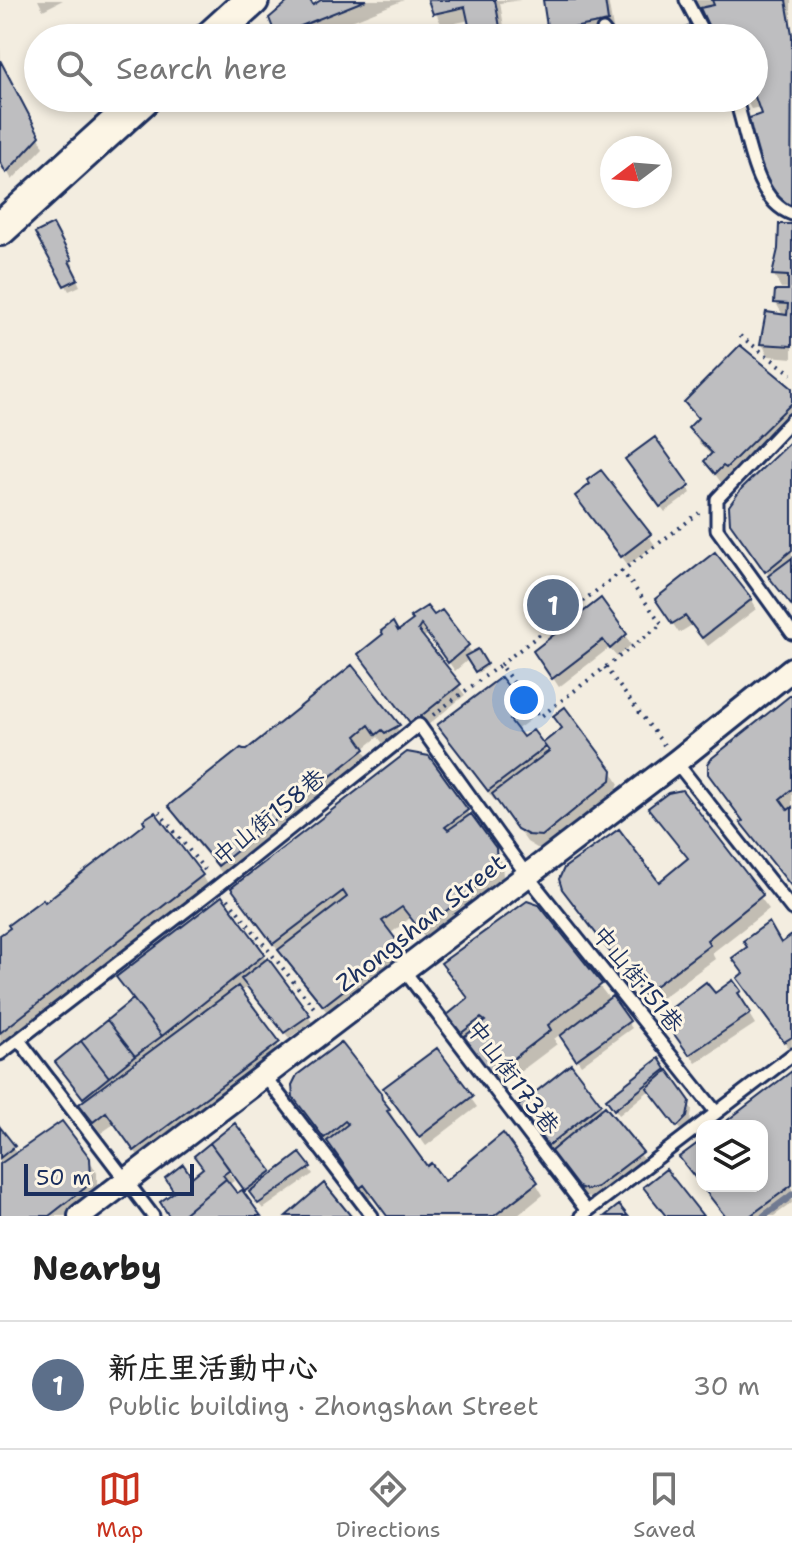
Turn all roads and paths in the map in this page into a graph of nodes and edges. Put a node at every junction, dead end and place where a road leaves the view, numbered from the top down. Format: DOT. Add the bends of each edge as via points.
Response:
graph roads {
  1 [pos="252,0"];
  2 [pos="686,0"];
  3 [pos="225,24"];
  4 [pos="698,24"];
  5 [pos="129,112"];
  6 [pos="739,112"];
  7 [pos="792,214"];
  8 [pos="0,229"];
  9 [pos="740,336"];
  10 [pos="792,374"];
  11 [pos="792,420"];
  12 [pos="717,499"];
  13 [pos="622,571"];
  14 [pos="792,633"];
  15 [pos="500,665"];
  16 [pos="605,667"];
  17 [pos="792,669"];
  18 [pos="419,725"];
  19 [pos="676,762"];
  20 [pos="159,812"];
  21 [pos="526,874"];
  22 [pos="218,886"];
  23 [pos="792,909"];
  24 [pos="403,969"];
  25 [pos="329,1026"];
  26 [pos="19,1040"];
  27 [pos="0,1054"];
  28 [pos="792,1055"];
  29 [pos="264,1075"];
  30 [pos="716,1112"];
  31 [pos="125,1181"];
  32 [pos="584,1214"];
  33 [pos="80,1216"];
  34 [pos="153,1216"];
  35 [pos="372,1216"];
  1 -- 3 [label="main road"];
  2 -- 4 [label="lane"];
  5 -- 8 [label="main road"];
  6 -- 7 [label="lane" via="753,164 771,199"];
  9 -- 10 [label="path"];
  11 -- 12 [label="lane"];
  12 -- 13 [label="path"];
  12 -- 14 [label="lane" via="717,529"];
  13 -- 15 [label="path"];
  13 -- 16 [label="path" via="662,624"];
  15 -- 16 [label="path" via="540,717"];
  15 -- 18 [label="path"];
  16 -- 19 [label="path"];
  17 -- 19 [label="street, Zhongshan Street"];
  18 -- 21 [label="lane"];
  18 -- 22 [label="lane, 中山街158巷"];
  19 -- 21 [label="street, Zhongshan Street"];
  19 -- 23 [label="lane"];
  20 -- 22 [label="path"];
  21 -- 24 [label="street, Zhongshan Street"];
  21 -- 30 [label="lane, 中山街151巷"];
  22 -- 25 [label="path"];
  22 -- 26 [label="lane, 中山街158巷"];
  24 -- 25 [label="street, Zhongshan Street"];
  24 -- 32 [label="lane, 中山街173巷"];
  25 -- 29 [label="street, Zhongshan Street"];
  26 -- 27 [label="lane, 中山街158巷"];
  26 -- 31 [label="lane"];
  28 -- 30 [label="lane"];
  29 -- 31 [label="street, Zhongshan Street"];
  29 -- 35 [label="lane"];
  30 -- 32 [label="lane"];
  31 -- 33 [label="street, Zhongshan Street"];
  31 -- 34 [label="lane"];
}
